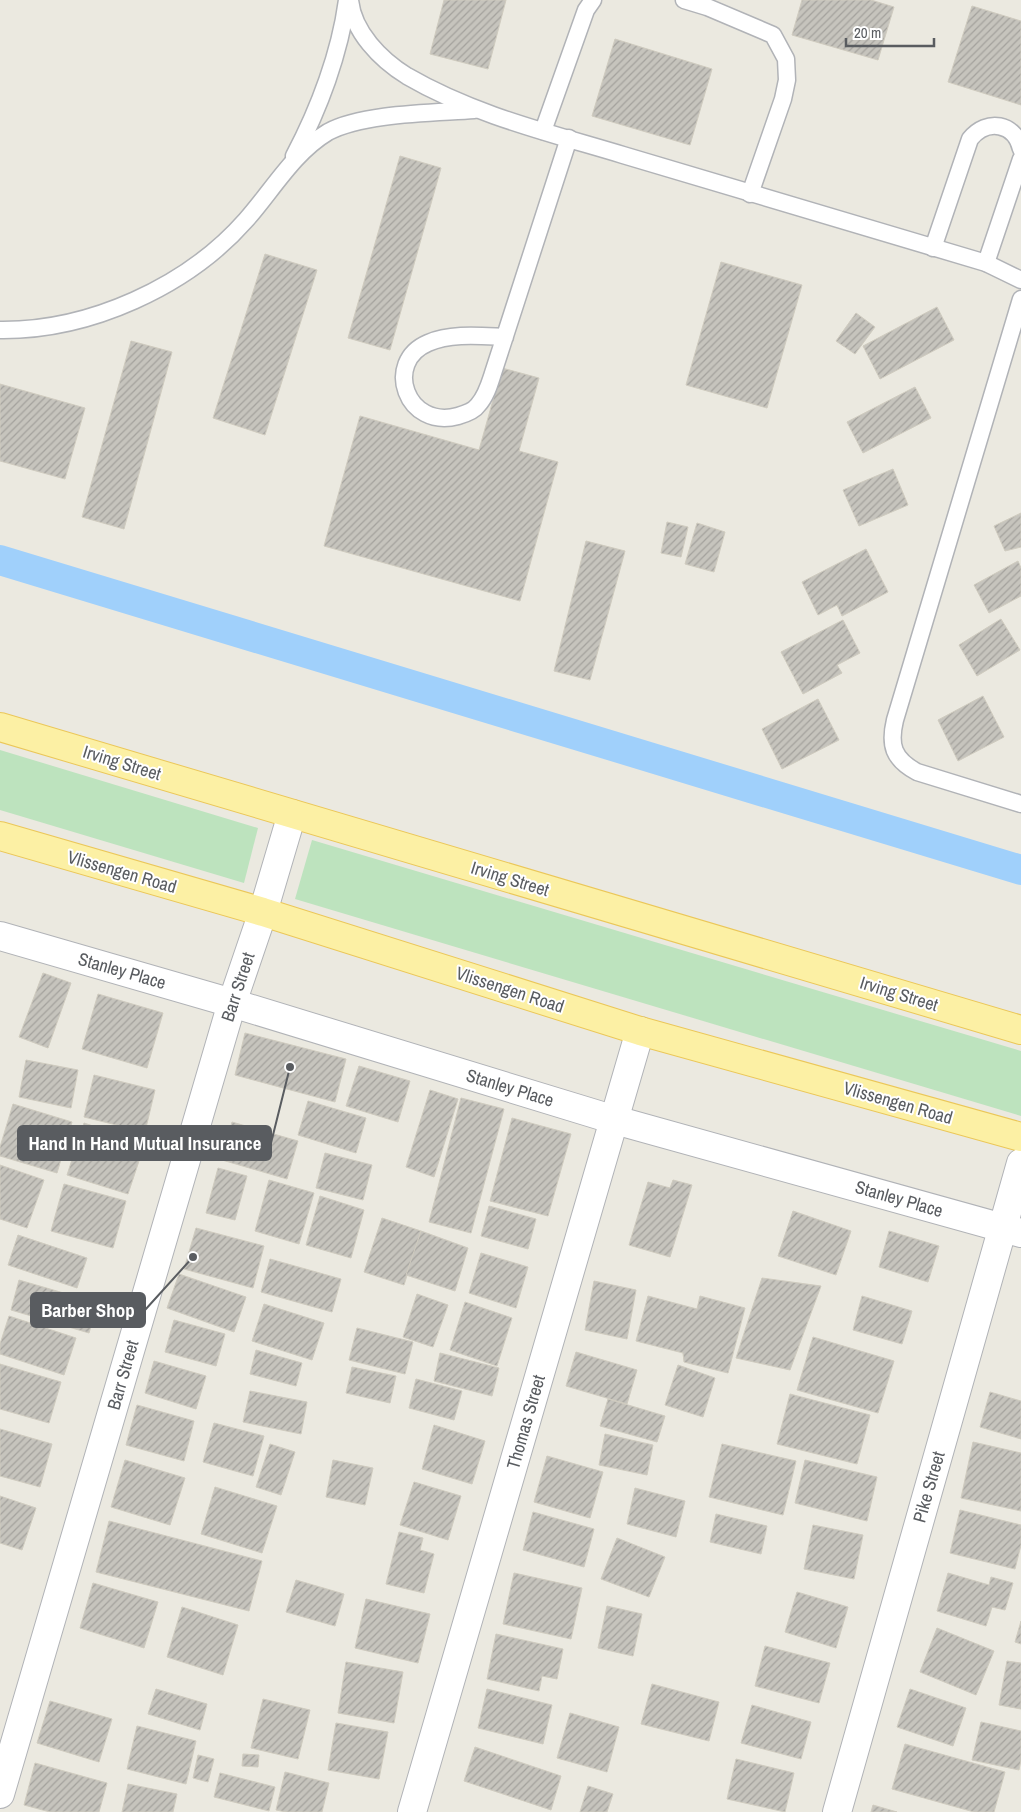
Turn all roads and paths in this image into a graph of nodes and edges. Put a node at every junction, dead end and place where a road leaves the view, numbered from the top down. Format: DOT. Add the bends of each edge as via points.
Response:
graph roads {
  1 [pos="348,0"];
  2 [pos="593,0"];
  3 [pos="684,0"];
  4 [pos="476,110"];
  5 [pos="543,131"];
  6 [pos="569,138"];
  7 [pos="1021,149"];
  8 [pos="1021,159"];
  9 [pos="284,173"];
  10 [pos="750,194"];
  11 [pos="933,248"];
  12 [pos="986,263"];
  13 [pos="1021,280"];
  14 [pos="1021,300"];
  15 [pos="0,330"];
  16 [pos="504,337"];
  17 [pos="0,727"];
  18 [pos="1021,804"];
  19 [pos="292,814"];
  20 [pos="0,836"];
  21 [pos="264,912"];
  22 [pos="0,936"];
  23 [pos="232,1003"];
  24 [pos="1021,1030"];
  25 [pos="640,1031"];
  26 [pos="615,1120"];
  27 [pos="1021,1137"];
  28 [pos="1021,1163"];
  29 [pos="1012,1230"];
  30 [pos="0,1794"];
  31 [pos="412,1812"];
  32 [pos="837,1812"];
  1 -- 4 [label="lane" via="358,25 380,56 407,76"];
  1 -- 9 [label="lane" via="320,99"];
  2 -- 5 [label="lane" via="586,10"];
  3 -- 10 [label="lane" via="773,35 786,59 787,80 782,99"];
  4 -- 5 [label="lane"];
  4 -- 9 [label="lane" via="351,123 329,132 306,148"];
  5 -- 6 [label="lane"];
  6 -- 10 [label="lane"];
  6 -- 16 [label="lane"];
  7 -- 11 [label="lane" via="1016,136 1004,128 986,126 975,132"];
  8 -- 12 [label="lane"];
  9 -- 15 [label="lane" via="243,224 208,256 164,286 132,302 63,325"];
  10 -- 11 [label="lane"];
  11 -- 12 [label="lane"];
  12 -- 13 [label="lane"];
  14 -- 18 [label="lane" via="895,720 892,741 900,760 917,772"];
  16 -- 16 [label="lane" via="486,394 477,407 455,416 433,417 410,399 404,374 411,357 421,346 452,337"];
  17 -- 19 [label="main road, Irving Street"];
  19 -- 21 [label="street, Barr Street"];
  19 -- 24 [label="main road, Irving Street"];
  20 -- 21 [label="main road, Vlissengen Road"];
  21 -- 23 [label="street, Barr Street"];
  21 -- 25 [label="main road, Vlissengen Road"];
  22 -- 23 [label="street, Stanley Place"];
  23 -- 26 [label="street, Stanley Place"];
  23 -- 30 [label="street, Barr Street"];
  25 -- 26 [label="street, Thomas Street"];
  25 -- 27 [label="main road, Vlissengen Road"];
  26 -- 29 [label="street, Stanley Place"];
  26 -- 31 [label="street, Thomas Street"];
  28 -- 29 [label="street, Pike Street"];
  29 -- 32 [label="street, Pike Street"];
}
